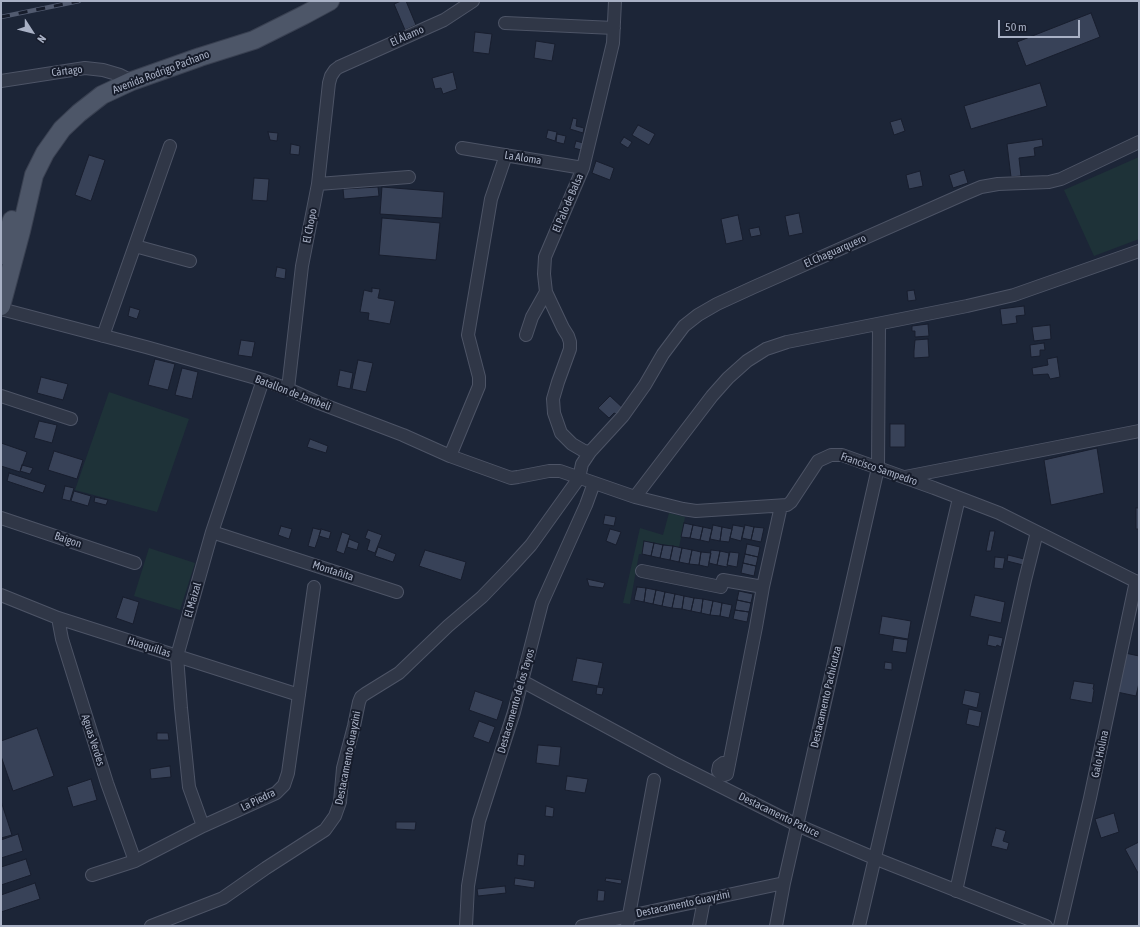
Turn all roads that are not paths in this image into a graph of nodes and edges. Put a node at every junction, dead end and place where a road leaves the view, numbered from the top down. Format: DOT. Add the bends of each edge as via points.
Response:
graph roads {
  1 [pos="308,1"];
  2 [pos="330,1"];
  3 [pos="473,1"];
  4 [pos="615,1"];
  5 [pos="505,23"];
  6 [pos="614,28"];
  7 [pos="339,67"];
  8 [pos="126,78"];
  9 [pos="1,81"];
  10 [pos="1139,142"];
  11 [pos="170,146"];
  12 [pos="462,148"];
  13 [pos="506,155"];
  14 [pos="583,168"];
  15 [pos="409,177"];
  16 [pos="318,184"];
  17 [pos="135,246"];
  18 [pos="1139,251"];
  19 [pos="1,255"];
  20 [pos="190,261"];
  21 [pos="546,292"];
  22 [pos="1,306"];
  23 [pos="1,309"];
  24 [pos="879,324"];
  25 [pos="526,335"];
  26 [pos="103,336"];
  27 [pos="263,380"];
  28 [pos="288,389"];
  29 [pos="1,396"];
  30 [pos="71,419"];
  31 [pos="1139,431"];
  32 [pos="590,452"];
  33 [pos="450,456"];
  34 [pos="878,468"];
  35 [pos="904,477"];
  36 [pos="579,478"];
  37 [pos="594,483"];
  38 [pos="635,497"];
  39 [pos="959,498"];
  40 [pos="781,506"];
  41 [pos="1,518"];
  42 [pos="212,532"];
  43 [pos="1037,532"];
  44 [pos="135,563"];
  45 [pos="642,571"];
  46 [pos="1138,582"];
  47 [pos="314,587"];
  48 [pos="763,587"];
  49 [pos="397,592"];
  50 [pos="1,595"];
  51 [pos="58,618"];
  52 [pos="177,656"];
  53 [pos="522,681"];
  54 [pos="299,695"];
  55 [pos="729,764"];
  56 [pos="654,780"];
  57 [pos="797,825"];
  58 [pos="203,826"];
  59 [pos="874,858"];
  60 [pos="135,861"];
  61 [pos="92,876"];
  62 [pos="784,883"];
  63 [pos="956,891"];
  64 [pos="704,900"];
  65 [pos="628,921"];
  66 [pos="151,926"];
  67 [pos="466,926"];
  68 [pos="582,926"];
  69 [pos="699,926"];
  70 [pos="776,926"];
  71 [pos="859,926"];
  72 [pos="1046,926"];
  73 [pos="1060,926"];
  1 -- 8 [label="main road, Avenida Rodrigo Pachano" via="249,30"];
  2 -- 8 [label="main road, Avenida Rodrigo Pachano" via="254,40"];
  3 -- 7 [label="street, El Álamo" via="444,20"];
  4 -- 6 [label="street, El Palo de Balsa"];
  5 -- 6 [label="street"];
  6 -- 14 [label="street, El Palo de Balsa" via="613,43"];
  7 -- 16 [label="street, El Chopo" via="329,83"];
  8 -- 9 [label="street, Cártago" via="102,70 85,68"];
  8 -- 19 [label="main road, Avenida Rodrigo Pachano" via="94,89 68,109 50,129 32,155"];
  8 -- 22 [label="main road, Avenida Rodrigo Pachano" via="79,113 62,129 45,152 34,175"];
  10 -- 32 [label="street, El Chaguarquero" via="1061,179 981,187 698,314 684,326 622,416"];
  11 -- 17 [label="street"];
  12 -- 13 [label="street, La Aloma"];
  13 -- 14 [label="street, La Aloma"];
  13 -- 33 [label="street" via="492,199 468,335 479,386"];
  14 -- 21 [label="street, El Palo de Balsa" via="545,257"];
  15 -- 16 [label="street"];
  16 -- 28 [label="street, El Chopo" via="302,266"];
  17 -- 20 [label="street"];
  17 -- 26 [label="street"];
  18 -- 24 [label="street" via="1014,295"];
  21 -- 25 [label="street" via="532,317"];
  21 -- 32 [label="street, El Palo de Balsa" via="570,342 570,349 553,399 554,413 561,433 572,444"];
  23 -- 26 [label="street, Batallon de Jambeli"];
  24 -- 34 [label="street, Destacamento Pachicutza"];
  24 -- 38 [label="street" via="787,342 747,361 712,396"];
  26 -- 27 [label="street, Batallon de Jambeli"];
  27 -- 28 [label="street, Batallon de Jambeli"];
  27 -- 42 [label="street, El Maizal"];
  28 -- 33 [label="street, Batallon de Jambeli"];
  29 -- 30 [label="street"];
  31 -- 35 [label="street"];
  32 -- 36 [label="street, El Chaguarquero" via="582,464"];
  33 -- 36 [label="street, Batallon de Jambeli" via="511,478 560,470"];
  34 -- 35 [label="street, Francisco Sampedro"];
  34 -- 40 [label="street, Francisco Sampedro" via="842,455 820,459 790,502"];
  34 -- 57 [label="street, Destacamento Pachicutza"];
  35 -- 39 [label="street, Francisco Sampedro"];
  36 -- 37 [label="street"];
  36 -- 66 [label="street, Destacamento Guayzini" via="531,545 482,597 399,673 362,697 343,768 340,802 335,816 325,830 223,898"];
  37 -- 38 [label="street"];
  37 -- 53 [label="street, Destacamento de los Tayos" via="542,603"];
  38 -- 40 [label="street" via="696,511"];
  39 -- 43 [label="street, Francisco Sampedro" via="999,513"];
  39 -- 59 [label="street"];
  40 -- 48 [label="street"];
  41 -- 44 [label="street, Baigon"];
  42 -- 49 [label="street, Montañita"];
  42 -- 52 [label="street, El Maizal"];
  43 -- 46 [label="street, Francisco Sampedro"];
  43 -- 63 [label="street"];
  45 -- 48 [label="street" via="721,587 723,580"];
  46 -- 73 [label="street, Galo Holina"];
  47 -- 54 [label="street, La Piedra"];
  48 -- 55 [label="street"];
  50 -- 51 [label="street, Huaquillas"];
  51 -- 52 [label="street, Huaquillas"];
  51 -- 60 [label="street, Aguas Verdes" via="62,639 107,783"];
  52 -- 54 [label="street, Huaquillas"];
  52 -- 58 [label="street, El Maizal" via="189,787"];
  53 -- 57 [label="street, Destacamento Patuce" via="672,762"];
  53 -- 67 [label="street, Destacamento de los Tayos" via="479,821 468,886"];
  54 -- 58 [label="street, La Piedra" via="284,785 276,793"];
  56 -- 65 [label="street"];
  57 -- 59 [label="street, Destacamento Patuce"];
  57 -- 62 [label="street, Destacamento Pachicutza"];
  58 -- 60 [label="street, La Piedra"];
  59 -- 63 [label="street, Destacamento Patuce"];
  59 -- 71 [label="street"];
  60 -- 61 [label="street, La Piedra"];
  62 -- 64 [label="street, Destacamento Guayzini"];
  62 -- 70 [label="street, Destacamento Pachicutza"];
  63 -- 72 [label="street, Destacamento Patuce"];
  64 -- 65 [label="street, Destacamento Guayzini"];
  64 -- 69 [label="street"];
  65 -- 68 [label="street, Destacamento Guayzini"];
}
